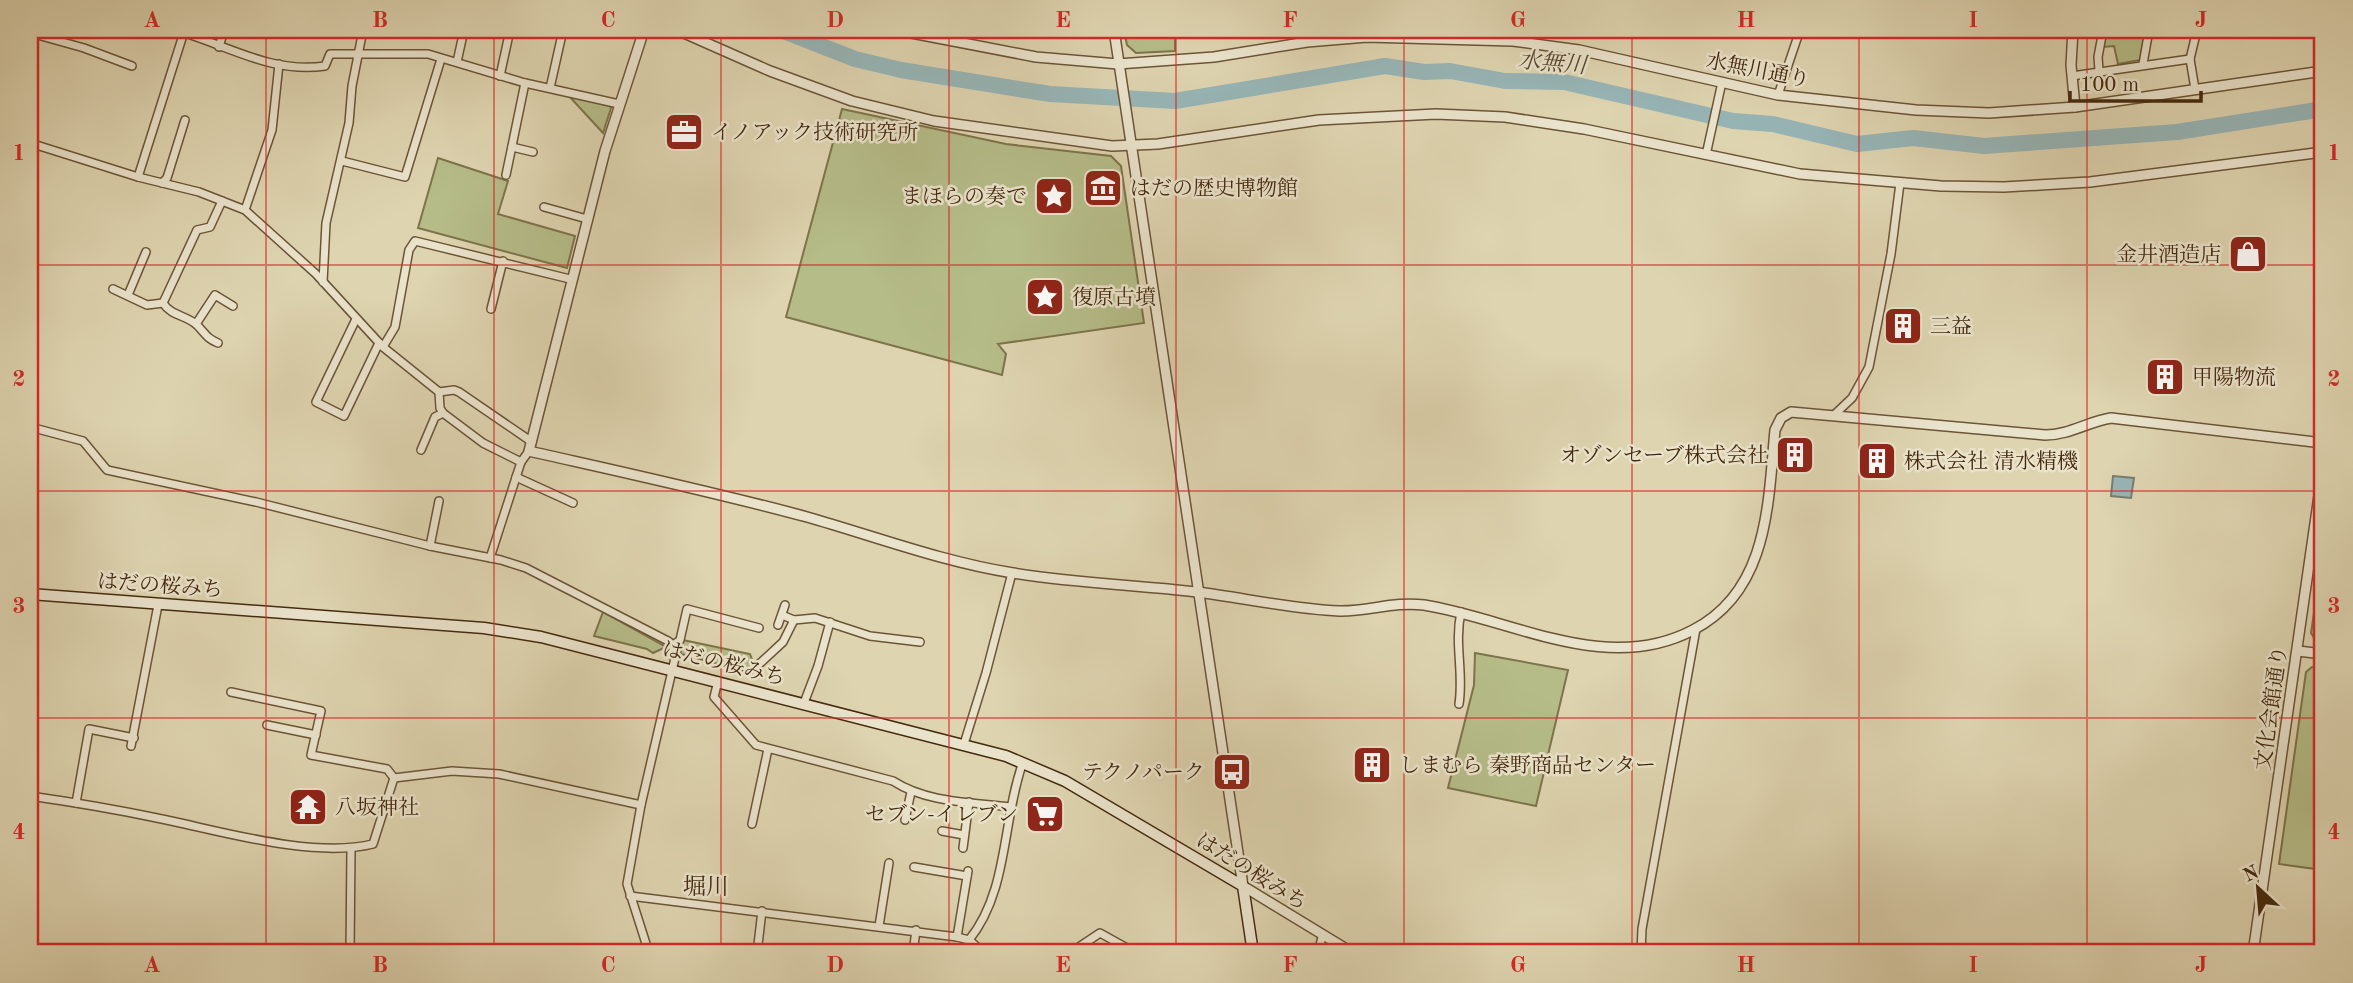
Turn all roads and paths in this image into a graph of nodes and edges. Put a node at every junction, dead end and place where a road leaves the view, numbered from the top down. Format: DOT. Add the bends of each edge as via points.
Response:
graph roads {
  1 [pos="175,30"];
  2 [pos="223,30"];
  3 [pos="363,30"];
  4 [pos="464,30"];
  5 [pos="510,30"];
  6 [pos="563,30"];
  7 [pos="644,30"];
  8 [pos="677,30"];
  9 [pos="896,30"];
  10 [pos="1114,30"];
  11 [pos="1800,30"];
  12 [pos="2073,30"];
  13 [pos="2103,30"];
  14 [pos="2149,30"];
  15 [pos="2196,30"];
  16 [pos="34,32"];
  17 [pos="184,32"];
  18 [pos="219,47"];
  19 [pos="359,54"];
  20 [pos="30,59"];
  21 [pos="441,59"];
  22 [pos="2190,59"];
  23 [pos="457,62"];
  24 [pos="279,64"];
  25 [pos="2143,64"];
  26 [pos="132,66"];
  27 [pos="1119,68"];
  28 [pos="2099,70"];
  29 [pos="2323,71"];
  30 [pos="500,76"];
  31 [pos="2072,76"];
  32 [pos="1722,82"];
  33 [pos="525,83"];
  34 [pos="551,88"];
  35 [pos="2195,89"];
  36 [pos="1778,95"];
  37 [pos="619,104"];
  38 [pos="2075,107"];
  39 [pos="185,120"];
  40 [pos="30,143"];
  41 [pos="1131,146"];
  42 [pos="512,147"];
  43 [pos="533,152"];
  44 [pos="2323,152"];
  45 [pos="1706,155"];
  46 [pos="501,158"];
  47 [pos="342,160"];
  48 [pos="509,160"];
  49 [pos="506,175"];
  50 [pos="138,177"];
  51 [pos="162,183"];
  52 [pos="1900,183"];
  53 [pos="222,201"];
  54 [pos="544,207"];
  55 [pos="245,210"];
  56 [pos="587,219"];
  57 [pos="146,252"];
  58 [pos="503,261"];
  59 [pos="570,279"];
  60 [pos="323,283"];
  61 [pos="113,289"];
  62 [pos="128,295"];
  63 [pos="163,303"];
  64 [pos="233,306"];
  65 [pos="491,309"];
  66 [pos="356,319"];
  67 [pos="196,324"];
  68 [pos="218,343"];
  69 [pos="381,345"];
  70 [pos="439,392"];
  71 [pos="443,413"];
  72 [pos="1834,415"];
  73 [pos="30,426"];
  74 [pos="2323,443"];
  75 [pos="531,446"];
  76 [pos="421,450"];
  77 [pos="521,462"];
  78 [pos="2323,468"];
  79 [pos="516,477"];
  80 [pos="439,501"];
  81 [pos="573,503"];
  82 [pos="430,546"];
  83 [pos="490,558"];
  84 [pos="1012,573"];
  85 [pos="1198,592"];
  86 [pos="30,594"];
  87 [pos="158,605"];
  88 [pos="785,605"];
  89 [pos="1461,612"];
  90 [pos="782,615"];
  91 [pos="794,620"];
  92 [pos="830,622"];
  93 [pos="778,625"];
  94 [pos="759,628"];
  95 [pos="1696,629"];
  96 [pos="920,642"];
  97 [pos="673,645"];
  98 [pos="2298,651"];
  99 [pos="2323,654"];
  100 [pos="756,667"];
  101 [pos="671,669"];
  102 [pos="718,681"];
  103 [pos="230,692"];
  104 [pos="804,703"];
  105 [pos="1460,704"];
  106 [pos="267,725"];
  107 [pos="316,735"];
  108 [pos="134,738"];
  109 [pos="964,744"];
  110 [pos="131,746"];
  111 [pos="768,750"];
  112 [pos="1023,762"];
  113 [pos="394,778"];
  114 [pos="911,792"];
  115 [pos="30,796"];
  116 [pos="969,802"];
  117 [pos="76,803"];
  118 [pos="641,805"];
  119 [pos="1011,807"];
  120 [pos="905,820"];
  121 [pos="752,824"];
  122 [pos="942,831"];
  123 [pos="964,835"];
  124 [pos="963,848"];
  125 [pos="351,849"];
  126 [pos="889,863"];
  127 [pos="914,867"];
  128 [pos="1243,886"];
  129 [pos="630,896"];
  130 [pos="762,911"];
  131 [pos="879,926"];
  132 [pos="916,930"];
  133 [pos="957,937"];
  134 [pos="1322,937"];
  135 [pos="969,940"];
  136 [pos="350,953"];
  137 [pos="649,953"];
  138 [pos="757,953"];
  139 [pos="913,953"];
  140 [pos="984,953"];
  141 [pos="1070,953"];
  142 [pos="1136,953"];
  143 [pos="1253,953"];
  144 [pos="1318,953"];
  145 [pos="1353,953"];
  146 [pos="1641,953"];
  147 [pos="2253,953"];
  1 -- 17 [label="street"];
  2 -- 18 [label="street"];
  3 -- 19 [label="street"];
  4 -- 23 [label="street"];
  5 -- 30 [label="street"];
  6 -- 34 [label="street"];
  7 -- 37 [label="street"];
  8 -- 41 [label="street" via="812,88 892,112"];
  9 -- 27 [label="street, 水無川通り"];
  10 -- 27 [label="street"];
  11 -- 36 [label="street"];
  12 -- 31 [label="street"];
  13 -- 28 [label="street"];
  14 -- 25 [label="street"];
  15 -- 22 [label="street"];
  16 -- 20 [label="street"];
  16 -- 26 [label="street"];
  17 -- 18 [label="street"];
  17 -- 50 [label="street"];
  18 -- 24 [label="street"];
  19 -- 21 [label="street" via="403,52"];
  19 -- 24 [label="street" via="330,54 325,66 310,68"];
  19 -- 47 [label="street"];
  21 -- 23 [label="street"];
  21 -- 47 [label="street" via="405,177"];
  22 -- 25 [label="street"];
  22 -- 35 [label="street"];
  23 -- 30 [label="street"];
  24 -- 55 [label="street" via="272,130"];
  25 -- 28 [label="street"];
  27 -- 32 [label="street, 水無川通り" via="1307,42 1433,38 1513,41 1579,50"];
  27 -- 41 [label="street"];
  28 -- 31 [label="street"];
  29 -- 35 [label="street, 水無川通り"];
  30 -- 33 [label="street"];
  31 -- 38 [label="street"];
  32 -- 36 [label="street, 水無川通り"];
  32 -- 45 [label="street"];
  33 -- 34 [label="street"];
  33 -- 42 [label="street"];
  34 -- 37 [label="street"];
  35 -- 38 [label="street, 水無川通り"];
  36 -- 38 [label="street, 水無川通り" via="1952,112"];
  37 -- 56 [label="street"];
  39 -- 51 [label="street"];
  40 -- 50 [label="street"];
  41 -- 45 [label="street" via="1319,120 1436,114 1506,117"];
  41 -- 85 [label="street"];
  42 -- 43 [label="street"];
  42 -- 48 [label="street"];
  44 -- 52 [label="street" via="2071,184"];
  45 -- 52 [label="street" via="1800,174"];
  46 -- 48 [label="street"];
  47 -- 60 [label="street" via="326,223"];
  48 -- 49 [label="street"];
  50 -- 51 [label="street"];
  51 -- 53 [label="street"];
  52 -- 72 [label="street" via="1869,368 1852,398"];
  53 -- 55 [label="street"];
  53 -- 63 [label="street" via="210,228 197,230"];
  54 -- 56 [label="street"];
  55 -- 60 [label="street"];
  56 -- 59 [label="street"];
  57 -- 62 [label="street"];
  58 -- 59 [label="street"];
  58 -- 65 [label="street"];
  58 -- 69 [label="street" via="415,241 409,250 396,327"];
  59 -- 75 [label="street"];
  60 -- 66 [label="street"];
  61 -- 62 [label="street"];
  62 -- 63 [label="street" via="147,305"];
  63 -- 67 [label="street" via="167,310"];
  64 -- 67 [label="street" via="215,295"];
  66 -- 69 [label="street"];
  66 -- 69 [label="street" via="316,402 344,416"];
  67 -- 68 [label="street" via="205,337"];
  69 -- 70 [label="street"];
  70 -- 71 [label="street"];
  70 -- 75 [label="street" via="459,392"];
  71 -- 76 [label="street" via="435,418"];
  71 -- 77 [label="street" via="483,443"];
  72 -- 74 [label="street" via="2045,435 2062,435 2111,418"];
  72 -- 95 [label="street" via="1796,411 1781,418 1775,430 1761,548 1731,599"];
  73 -- 82 [label="street" via="83,441 107,470"];
  75 -- 77 [label="street"];
  75 -- 84 [label="street"];
  77 -- 79 [label="street"];
  78 -- 98 [label="street, 文化会館通り"];
  79 -- 81 [label="street"];
  79 -- 83 [label="street"];
  80 -- 82 [label="street"];
  82 -- 83 [label="street"];
  83 -- 97 [label="street" via="526,568"];
  84 -- 85 [label="street"];
  84 -- 109 [label="street"];
  85 -- 89 [label="street" via="1341,611 1397,603"];
  85 -- 128 [label="street"];
  86 -- 87 [label="main road, はだの桜みち"];
  87 -- 101 [label="main road, はだの桜みち" via="484,628 565,642"];
  87 -- 108 [label="street"];
  88 -- 90 [label="street"];
  89 -- 95 [label="street" via="1606,650 1650,646"];
  89 -- 105 [label="street" via="1457,643 1463,683"];
  90 -- 91 [label="street"];
  90 -- 93 [label="street"];
  91 -- 92 [label="street"];
  91 -- 100 [label="street" via="783,642"];
  92 -- 96 [label="street" via="870,636"];
  92 -- 104 [label="street"];
  94 -- 97 [label="street" via="687,609 680,640"];
  95 -- 146 [label="street"];
  97 -- 101 [label="street"];
  98 -- 99 [label="street"];
  98 -- 147 [label="street, 文化会館通り"];
  101 -- 102 [label="main road, はだの桜みち"];
  101 -- 118 [label="street"];
  102 -- 104 [label="main road, はだの桜みち"];
  102 -- 111 [label="street" via="714,697 757,745"];
  103 -- 107 [label="street" via="321,711"];
  104 -- 109 [label="main road, はだの桜みち"];
  106 -- 107 [label="street"];
  107 -- 113 [label="street" via="311,755 387,769"];
  108 -- 110 [label="street"];
  108 -- 117 [label="street" via="89,729"];
  109 -- 112 [label="main road, はだの桜みち"];
  111 -- 114 [label="street" via="893,781"];
  111 -- 121 [label="street"];
  112 -- 119 [label="street"];
  112 -- 128 [label="main road, はだの桜みち" via="1065,781"];
  113 -- 118 [label="street" via="473,771 524,777"];
  113 -- 125 [label="street" via="373,844"];
  114 -- 116 [label="street"];
  114 -- 120 [label="street"];
  115 -- 117 [label="street"];
  116 -- 119 [label="street"];
  116 -- 123 [label="street"];
  117 -- 125 [label="street" via="235,836"];
  118 -- 129 [label="street" via="627,884"];
  119 -- 135 [label="street" via="988,915"];
  122 -- 123 [label="street"];
  123 -- 124 [label="street"];
  125 -- 136 [label="street"];
  126 -- 131 [label="street"];
  127 -- 133 [label="street" via="926,873 967,874"];
  128 -- 134 [label="street, はだの桜みち"];
  128 -- 143 [label="main road"];
  129 -- 130 [label="street"];
  129 -- 137 [label="street"];
  130 -- 131 [label="street"];
  130 -- 138 [label="street"];
  131 -- 132 [label="street"];
  132 -- 133 [label="street"];
  132 -- 139 [label="street"];
  133 -- 135 [label="street"];
  134 -- 144 [label="street"];
  134 -- 145 [label="street, はだの桜みち"];
  135 -- 140 [label="street"];
  141 -- 142 [label="street" via="1100,933"];
}
